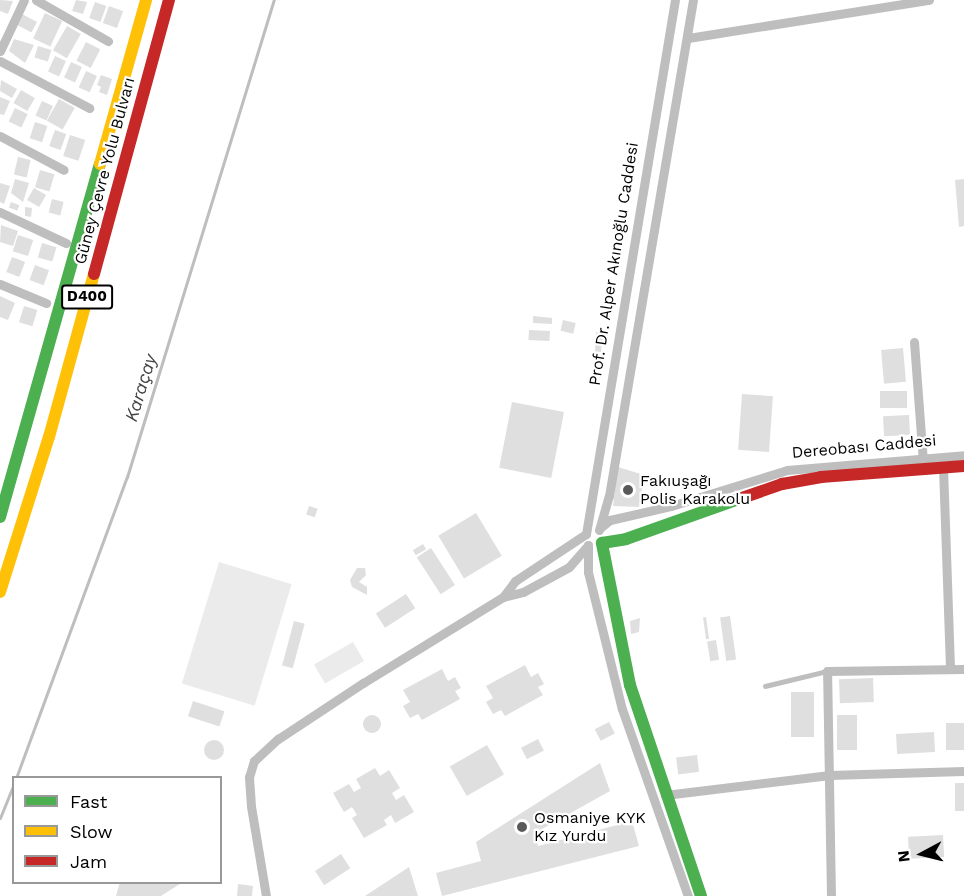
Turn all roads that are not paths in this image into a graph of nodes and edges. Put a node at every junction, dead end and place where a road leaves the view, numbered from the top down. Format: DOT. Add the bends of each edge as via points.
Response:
graph roads {
  1 [pos="24,0"];
  2 [pos="36,0"];
  3 [pos="146,0"];
  4 [pos="169,0"];
  5 [pos="675,0"];
  6 [pos="693,0"];
  7 [pos="929,0"];
  8 [pos="688,38"];
  9 [pos="108,41"];
  10 [pos="0,51"];
  11 [pos="0,61"];
  12 [pos="89,108"];
  13 [pos="0,136"];
  14 [pos="64,170"];
  15 [pos="0,212"];
  16 [pos="66,243"];
  17 [pos="0,284"];
  18 [pos="46,303"];
  19 [pos="914,342"];
  20 [pos="964,455"];
  21 [pos="923,463"];
  22 [pos="964,466"];
  23 [pos="943,467"];
  24 [pos="605,508"];
  25 [pos="0,518"];
  26 [pos="610,520"];
  27 [pos="599,530"];
  28 [pos="586,534"];
  29 [pos="606,543"];
  30 [pos="588,545"];
  31 [pos="572,564"];
  32 [pos="588,572"];
  33 [pos="0,592"];
  34 [pos="503,597"];
  35 [pos="950,669"];
  36 [pos="964,669"];
  37 [pos="827,671"];
  38 [pos="765,686"];
  39 [pos="964,771"];
  40 [pos="830,774"];
  41 [pos="665,795"];
  42 [pos="266,896"];
  43 [pos="688,896"];
  44 [pos="701,896"];
  45 [pos="831,896"];
  1 -- 10 [label="street"];
  2 -- 9 [label="street"];
  3 -- 25 [label="main road, Güney Çevre Yolu Bulvarı / D400"];
  4 -- 33 [label="main road, Güney Çevre Yolu Bulvarı / D400" via="49,437"];
  5 -- 28 [label="street, Prof. Dr. Alper Akınoğlu Caddesi"];
  6 -- 8 [label="street, Prof. Dr. Alper Akınoğlu Caddesi"];
  7 -- 8 [label="street"];
  8 -- 24 [label="street, Prof. Dr. Alper Akınoğlu Caddesi"];
  11 -- 12 [label="street"];
  13 -- 14 [label="street"];
  15 -- 16 [label="street"];
  17 -- 18 [label="street"];
  19 -- 21 [label="street"];
  20 -- 21 [label="street, Dereobası Caddesi"];
  21 -- 23 [label="main road, Dereobası Caddesi"];
  21 -- 26 [label="street, Dereobası Caddesi" via="787,470 671,506"];
  21 -- 29 [label="main road, Dereobası Caddesi" via="782,484"];
  22 -- 23 [label="main road, Dereobası Caddesi"];
  23 -- 35 [label="street"];
  24 -- 26 [label="street"];
  24 -- 27 [label="street, Prof. Dr. Alper Akınoğlu Caddesi"];
  26 -- 27 [label="street, Dereobası Caddesi"];
  27 -- 28 [label="street"];
  27 -- 29 [label="street"];
  28 -- 30 [label="street, Prof. Dr. Alper Akınoğlu Caddesi"];
  28 -- 34 [label="street" via="515,581"];
  29 -- 30 [label="street"];
  29 -- 41 [label="main road" via="604,557 630,685"];
  30 -- 31 [label="street"];
  30 -- 32 [label="street"];
  31 -- 32 [label="street"];
  31 -- 34 [label="street" via="523,592"];
  32 -- 43 [label="street" via="622,709"];
  34 -- 42 [label="street" via="278,739 254,761 249,777 251,806"];
  35 -- 36 [label="street"];
  35 -- 37 [label="street"];
  37 -- 38 [label="lane"];
  37 -- 40 [label="street"];
  39 -- 40 [label="street"];
  40 -- 41 [label="street"];
  40 -- 45 [label="street"];
  41 -- 44 [label="main road"];
}
